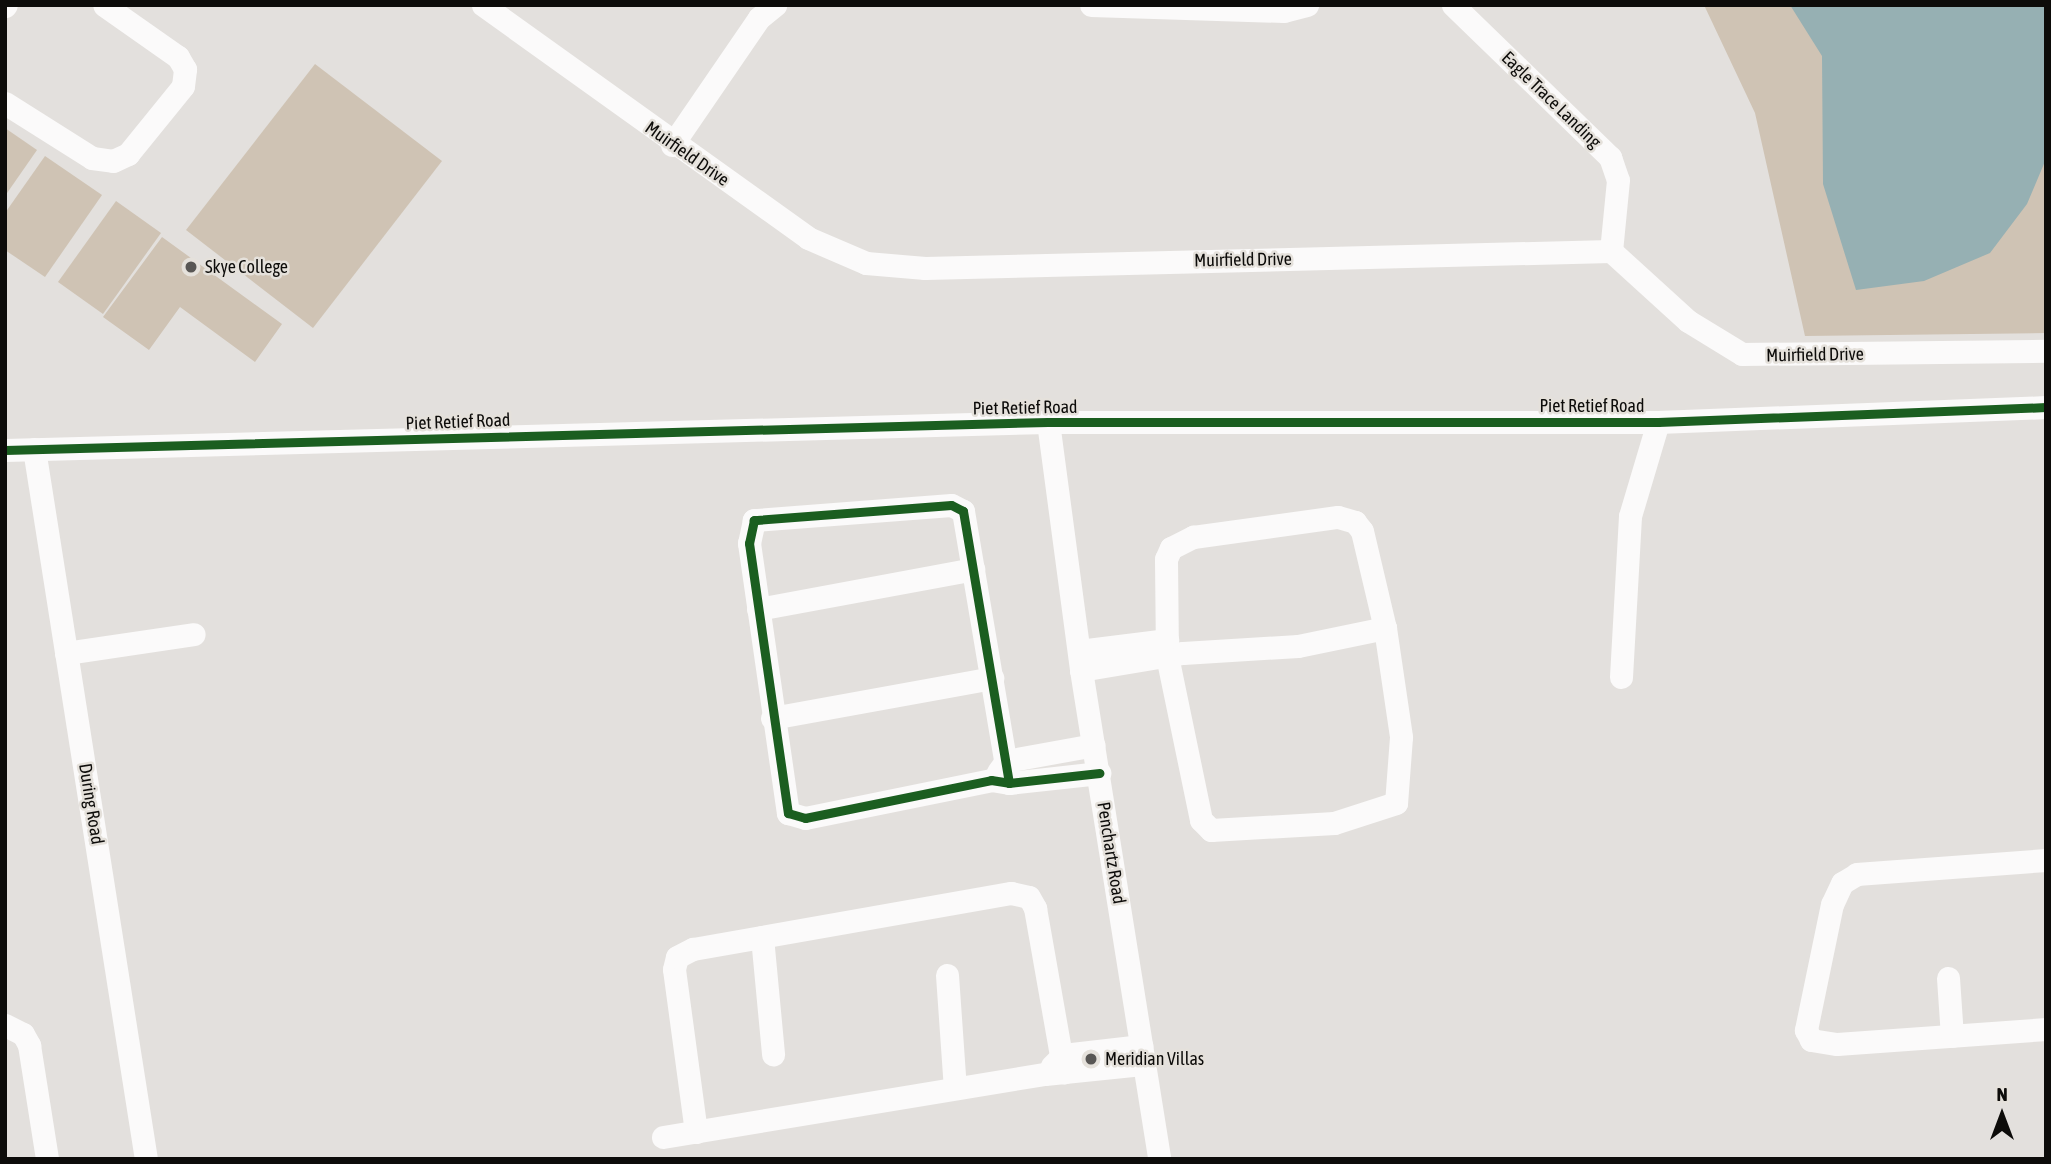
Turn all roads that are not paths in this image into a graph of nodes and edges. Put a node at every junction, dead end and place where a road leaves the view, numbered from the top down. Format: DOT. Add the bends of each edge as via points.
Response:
graph roads {
  1 [pos="104,5"];
  2 [pos="483,5"];
  3 [pos="775,5"];
  4 [pos="1091,5"];
  5 [pos="1307,5"];
  6 [pos="1454,5"];
  7 [pos="5,103"];
  8 [pos="673,145"];
  9 [pos="1611,251"];
  10 [pos="2046,351"];
  11 [pos="2046,407"];
  12 [pos="1048,422"];
  13 [pos="1658,422"];
  14 [pos="34,449"];
  15 [pos="5,450"];
  16 [pos="973,569"];
  17 [pos="758,609"];
  18 [pos="1385,628"];
  19 [pos="194,634"];
  20 [pos="1172,650"];
  21 [pos="66,653"];
  22 [pos="1080,660"];
  23 [pos="1621,677"];
  24 [pos="992,678"];
  25 [pos="772,718"];
  26 [pos="1094,745"];
  27 [pos="1098,773"];
  28 [pos="1002,775"];
  29 [pos="2046,860"];
  30 [pos="762,937"];
  31 [pos="947,975"];
  32 [pos="1948,978"];
  33 [pos="5,1025"];
  34 [pos="2046,1029"];
  35 [pos="1952,1036"];
  36 [pos="773,1054"];
  37 [pos="1142,1055"];
  38 [pos="1057,1067"];
  39 [pos="955,1088"];
  40 [pos="696,1132"];
  41 [pos="663,1137"];
  42 [pos="47,1159"];
  43 [pos="146,1159"];
  44 [pos="1159,1159"];
  1 -- 7 [label="street" via="178,57 185,68 183,86 128,155 113,161 92,158"];
  2 -- 8 [label="street, Muirfield Drive"];
  3 -- 8 [label="street" via="759,18"];
  4 -- 5 [label="street" via="1284,11"];
  6 -- 9 [label="street, Eagle Trace Landing" via="1610,157 1618,180"];
  8 -- 9 [label="street, Muirfield Drive" via="808,238 843,256 884,266"];
  9 -- 10 [label="street, Muirfield Drive" via="1688,321 1727,349 1763,356 1810,357"];
  11 -- 13 [label="street, Piet Retief Road"];
  12 -- 13 [label="street, Piet Retief Road"];
  12 -- 14 [label="street, Piet Retief Road"];
  12 -- 22 [label="street, Penchartz Road"];
  13 -- 23 [label="street" via="1630,516"];
  14 -- 15 [label="street, Piet Retief Road"];
  14 -- 21 [label="street, During Road"];
  16 -- 17 [label="street"];
  16 -- 17 [label="street" via="963,511 956,506 761,518 750,523 748,535"];
  16 -- 24 [label="street"];
  17 -- 25 [label="street"];
  18 -- 20 [label="street" via="1298,646"];
  18 -- 20 [label="street" via="1362,531 1354,522 1338,517 1193,537 1171,548 1165,568"];
  18 -- 20 [label="street" via="1399,710 1399,794 1390,808 1334,823 1219,831 1204,825"];
  19 -- 21 [label="street"];
  20 -- 22 [label="street"];
  21 -- 43 [label="street, During Road"];
  22 -- 26 [label="street, Penchartz Road"];
  24 -- 25 [label="street"];
  24 -- 28 [label="street"];
  25 -- 28 [label="street" via="785,806 799,818"];
  26 -- 27 [label="street, Penchartz Road"];
  26 -- 28 [label="street"];
  27 -- 28 [label="street"];
  27 -- 37 [label="street, Penchartz Road"];
  29 -- 35 [label="street" via="1857,874 1836,892 1807,1023 1811,1040 1837,1044"];
  30 -- 36 [label="street"];
  30 -- 38 [label="street" via="1021,894 1035,908"];
  30 -- 40 [label="street" via="693,949 674,962"];
  31 -- 39 [label="street"];
  32 -- 35 [label="street"];
  33 -- 42 [label="street" via="23,1034 29,1045"];
  34 -- 35 [label="street"];
  37 -- 38 [label="street"];
  37 -- 44 [label="street, Penchartz Road"];
  38 -- 39 [label="street"];
  39 -- 40 [label="street"];
  40 -- 41 [label="street"];
}
